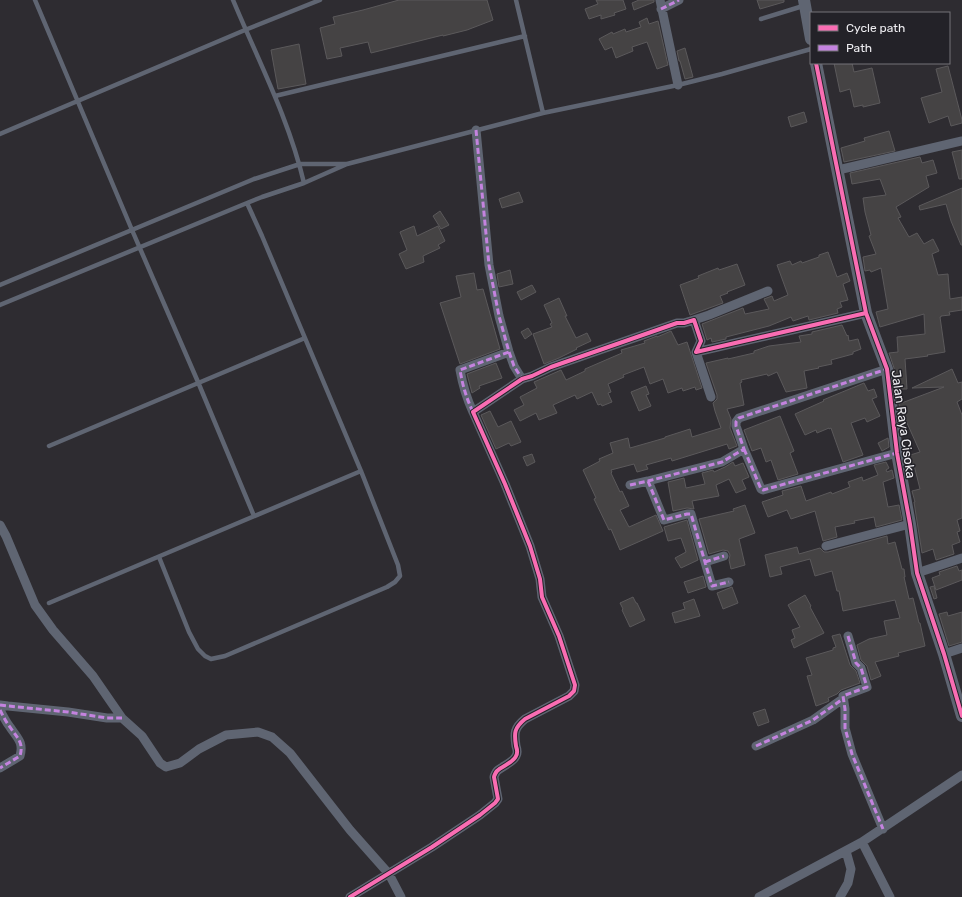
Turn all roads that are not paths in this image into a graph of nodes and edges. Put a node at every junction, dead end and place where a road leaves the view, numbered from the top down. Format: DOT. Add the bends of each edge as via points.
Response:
graph roads {
  1 [pos="35,0"];
  2 [pos="233,0"];
  3 [pos="320,0"];
  4 [pos="516,0"];
  5 [pos="679,0"];
  6 [pos="805,3"];
  7 [pos="660,4"];
  8 [pos="761,19"];
  9 [pos="245,30"];
  10 [pos="810,33"];
  11 [pos="525,36"];
  12 [pos="810,49"];
  13 [pos="816,64"];
  14 [pos="678,85"];
  15 [pos="275,96"];
  16 [pos="78,101"];
  17 [pos="543,113"];
  18 [pos="476,130"];
  19 [pos="0,134"];
  20 [pos="962,141"];
  21 [pos="300,164"];
  22 [pos="347,164"];
  23 [pos="838,170"];
  24 [pos="304,183"];
  25 [pos="247,203"];
  26 [pos="132,230"];
  27 [pos="139,247"];
  28 [pos="0,285"];
  29 [pos="768,291"];
  30 [pos="0,305"];
  31 [pos="866,313"];
  32 [pos="694,320"];
  33 [pos="305,338"];
  34 [pos="509,352"];
  35 [pos="696,352"];
  36 [pos="888,369"];
  37 [pos="522,379"];
  38 [pos="198,382"];
  39 [pos="711,397"];
  40 [pos="473,412"];
  41 [pos="49,446"];
  42 [pos="744,449"];
  43 [pos="897,453"];
  44 [pos="361,471"];
  45 [pos="648,481"];
  46 [pos="630,484"];
  47 [pos="254,516"];
  48 [pos="910,524"];
  49 [pos="0,525"];
  50 [pos="826,546"];
  51 [pos="724,556"];
  52 [pos="159,557"];
  53 [pos="962,558"];
  54 [pos="705,562"];
  55 [pos="917,573"];
  56 [pos="729,582"];
  57 [pos="49,604"];
  58 [pos="848,636"];
  59 [pos="962,648"];
  60 [pos="944,654"];
  61 [pos="844,698"];
  62 [pos="0,705"];
  63 [pos="0,710"];
  64 [pos="962,716"];
  65 [pos="122,718"];
  66 [pos="756,746"];
  67 [pos="0,768"];
  68 [pos="962,775"];
  69 [pos="883,828"];
  70 [pos="862,842"];
  71 [pos="846,851"];
  72 [pos="389,874"];
  73 [pos="350,897"];
  74 [pos="401,897"];
  75 [pos="759,897"];
  76 [pos="840,897"];
  77 [pos="890,897"];
  1 -- 16 [label="lane"];
  2 -- 9 [label="lane"];
  3 -- 9 [label="lane"];
  4 -- 11 [label="lane"];
  5 -- 7 [label="street"];
  6 -- 8 [label="lane"];
  6 -- 10 [label="street"];
  7 -- 14 [label="street"];
  9 -- 15 [label="lane"];
  9 -- 16 [label="lane"];
  11 -- 15 [label="lane"];
  11 -- 17 [label="lane"];
  12 -- 14 [label="lane"];
  13 -- 23 [label="street, Jalan Raya Cisoka"];
  14 -- 17 [label="lane"];
  15 -- 21 [label="lane"];
  16 -- 19 [label="lane"];
  16 -- 26 [label="lane"];
  17 -- 18 [label="lane"];
  18 -- 22 [label="lane"];
  18 -- 34 [label="street" via="490,265 499,316"];
  20 -- 23 [label="street"];
  21 -- 22 [label="lane"];
  21 -- 24 [label="lane"];
  21 -- 26 [label="lane" via="254,179"];
  22 -- 24 [label="lane"];
  23 -- 31 [label="street, Jalan Raya Cisoka"];
  24 -- 25 [label="lane"];
  25 -- 27 [label="lane"];
  25 -- 33 [label="lane"];
  26 -- 27 [label="lane"];
  26 -- 28 [label="lane"];
  27 -- 30 [label="lane"];
  27 -- 38 [label="lane"];
  29 -- 32 [label="street"];
  31 -- 35 [label="street"];
  31 -- 36 [label="street, Jalan Raya Cisoka"];
  32 -- 35 [label="street" via="701,341"];
  32 -- 37 [label="street" via="677,323"];
  33 -- 38 [label="lane"];
  33 -- 44 [label="lane"];
  34 -- 37 [label="street"];
  34 -- 40 [label="street" via="460,370 466,398"];
  35 -- 39 [label="street"];
  36 -- 42 [label="street" via="739,418 736,426"];
  36 -- 43 [label="street, Jalan Raya Cisoka"];
  37 -- 40 [label="street"];
  38 -- 41 [label="lane"];
  38 -- 47 [label="lane"];
  40 -- 72 [label="street" via="530,546 540,579 542,597 559,636 575,685 574,691 525,719 516,728 516,755 513,760 496,771 494,776 498,799 496,803"];
  42 -- 43 [label="street" via="763,490"];
  42 -- 45 [label="street" via="722,462"];
  43 -- 48 [label="street, Jalan Raya Cisoka"];
  44 -- 47 [label="lane"];
  44 -- 52 [label="lane" via="400,576 387,587 225,656 211,659 198,649"];
  45 -- 46 [label="street"];
  45 -- 54 [label="street" via="664,520 691,514"];
  47 -- 52 [label="lane"];
  48 -- 50 [label="street"];
  48 -- 55 [label="street, Jalan Raya Cisoka"];
  49 -- 65 [label="street" via="35,605 93,676"];
  51 -- 54 [label="street"];
  52 -- 57 [label="lane"];
  53 -- 55 [label="street"];
  54 -- 56 [label="street" via="712,586"];
  55 -- 60 [label="street, Jalan Raya Cisoka"];
  58 -- 61 [label="street" via="866,687 843,696"];
  59 -- 60 [label="street"];
  60 -- 64 [label="street, Jalan Raya Cisoka"];
  61 -- 66 [label="street" via="813,720"];
  61 -- 69 [label="street" via="845,728 852,754"];
  62 -- 65 [label="street"];
  63 -- 67 [label="street" via="20,741 22,749 20,756"];
  65 -- 72 [label="street" via="142,736 160,763 166,767 180,763 199,749 226,735 258,732 272,737 290,753 350,830"];
  68 -- 69 [label="street"];
  69 -- 70 [label="street"];
  70 -- 71 [label="street"];
  70 -- 77 [label="street"];
  71 -- 75 [label="street"];
  71 -- 76 [label="street" via="851,869 848,883"];
  72 -- 73 [label="street"];
  72 -- 74 [label="street"];
}
